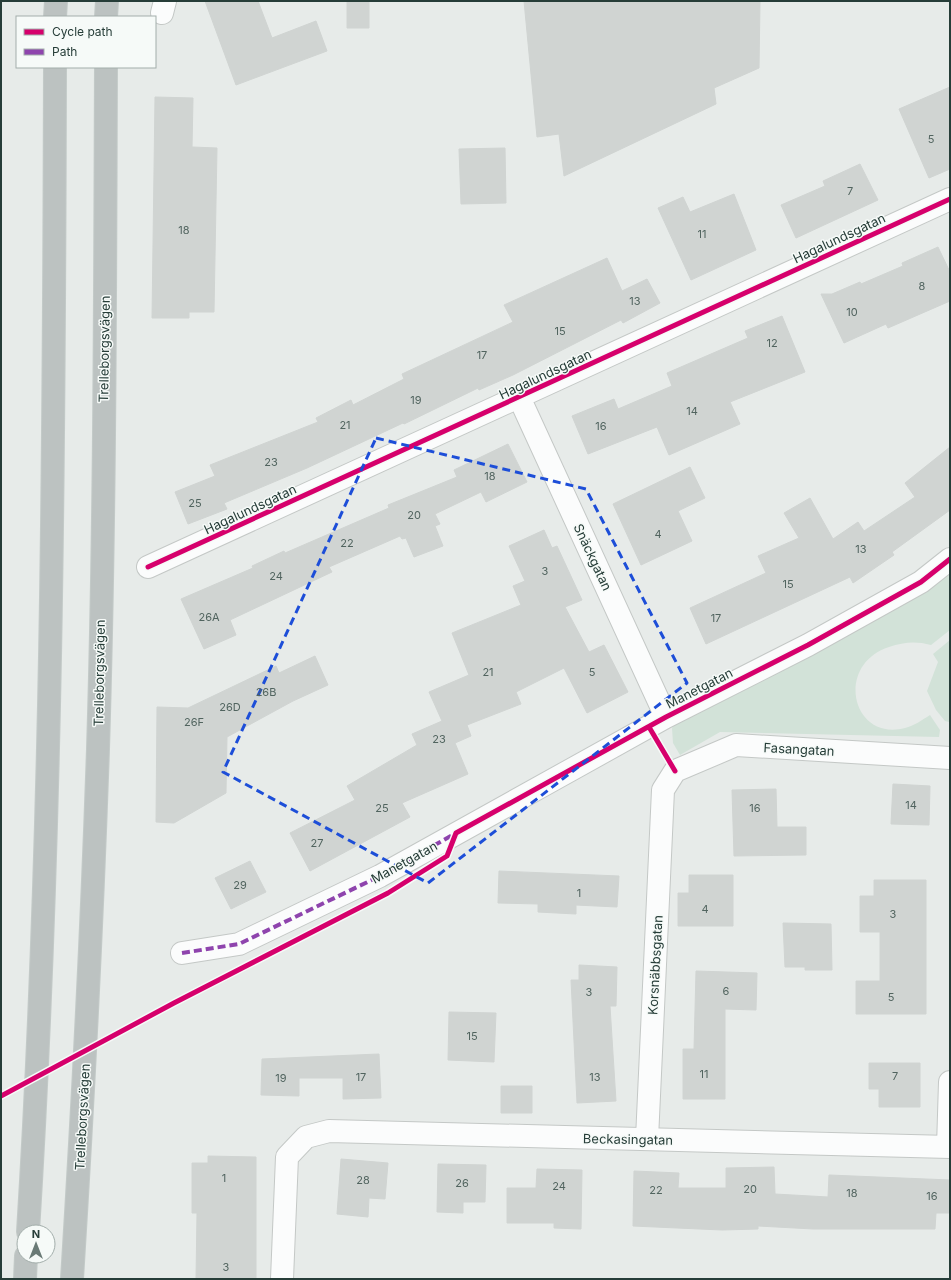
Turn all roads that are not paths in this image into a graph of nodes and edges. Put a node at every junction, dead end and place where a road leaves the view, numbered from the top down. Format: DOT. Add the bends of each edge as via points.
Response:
graph roads {
  1 [pos="56,1"];
  2 [pos="106,1"];
  3 [pos="56,16"];
  4 [pos="106,16"];
  5 [pos="55,68"];
  6 [pos="106,68"];
  7 [pos="950,199"];
  8 [pos="519,397"];
  9 [pos="950,559"];
  10 [pos="148,567"];
  11 [pos="666,717"];
  12 [pos="950,758"];
  13 [pos="663,790"];
  14 [pos="182,953"];
  15 [pos="950,1082"];
  16 [pos="647,1139"];
  17 [pos="949,1147"];
  18 [pos="28,1224"];
  19 [pos="26,1264"];
  20 [pos="25,1279"];
  21 [pos="72,1279"];
  22 [pos="282,1279"];
  1 -- 3 [label="highway"];
  2 -- 4 [label="highway"];
  5 -- 18 [label="highway" via="55,374 50,684 44,934"];
  6 -- 21 [label="highway, Trelleborgsvägen" via="98,749"];
  7 -- 8 [label="street, Hagalundsgatan"];
  8 -- 10 [label="street, Hagalundsgatan"];
  8 -- 11 [label="street, Snäckgatan"];
  9 -- 11 [label="street, Manetgatan" via="921,582 808,645"];
  11 -- 14 [label="street, Manetgatan" via="380,876 239,944"];
  12 -- 13 [label="street, Fasangatan" via="736,746 675,771"];
  13 -- 16 [label="street, Korsnäbbsgatan"];
  15 -- 17 [label="street"];
  16 -- 17 [label="street, Beckasingatan"];
  16 -- 22 [label="street, Beckasingatan" via="329,1132 306,1137 288,1157"];
  19 -- 20 [label="highway"];
}
